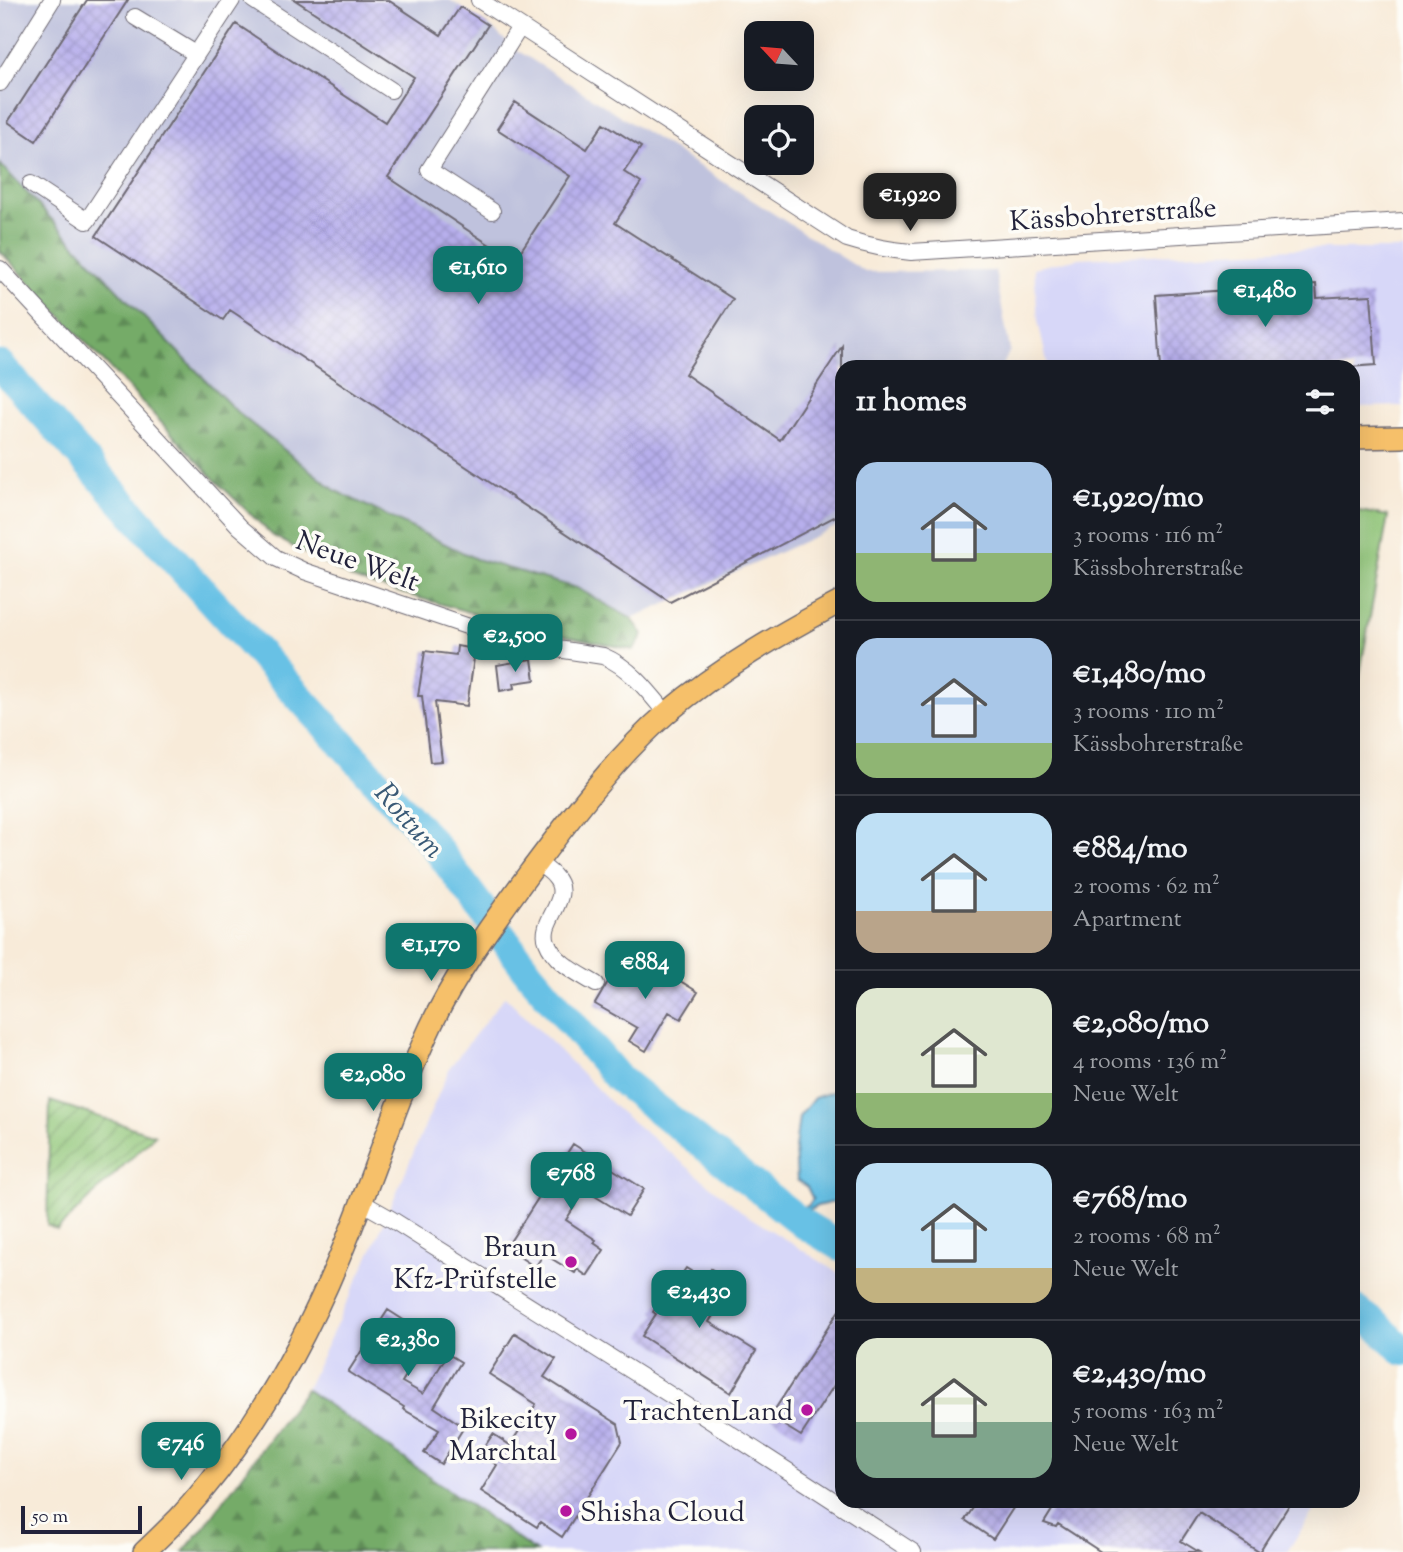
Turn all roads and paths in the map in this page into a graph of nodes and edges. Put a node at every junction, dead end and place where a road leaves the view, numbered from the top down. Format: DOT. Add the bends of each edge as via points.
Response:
graph roads {
  1 [pos="52,0"];
  2 [pos="232,0"];
  3 [pos="253,0"];
  4 [pos="479,0"];
  5 [pos="135,17"];
  6 [pos="520,27"];
  7 [pos="196,54"];
  8 [pos="0,83"];
  9 [pos="391,90"];
  10 [pos="31,184"];
  11 [pos="492,211"];
  12 [pos="1403,221"];
  13 [pos="0,269"];
  14 [pos="1403,437"];
  15 [pos="1360,438"];
  16 [pos="835,605"];
  17 [pos="666,713"];
  18 [pos="537,863"];
  19 [pos="596,984"];
  20 [pos="360,1202"];
  21 [pos="835,1501"];
  22 [pos="845,1508"];
  23 [pos="144,1552"];
  24 [pos="913,1552"];
  1 -- 8 [label="street"];
  2 -- 7 [label="street"];
  3 -- 9 [label="street"];
  4 -- 6 [label="street, Kässbohrerstraße"];
  5 -- 7 [label="street"];
  6 -- 11 [label="street" via="429,170"];
  6 -- 12 [label="street, Kässbohrerstraße" via="847,239 877,248 951,250"];
  7 -- 10 [label="street" via="87,221"];
  13 -- 17 [label="street, Neue Welt" via="240,527 276,558 304,572 493,635 603,656 626,669"];
  14 -- 15 [label="main road"];
  16 -- 17 [label="main road" via="732,665"];
  17 -- 18 [label="main road" via="590,793"];
  18 -- 19 [label="street" via="556,877 561,887 545,936 547,944 563,964"];
  18 -- 20 [label="main road" via="450,991 425,1040"];
  20 -- 21 [label="street"];
  20 -- 23 [label="main road" via="340,1256 272,1391 211,1479"];
  22 -- 24 [label="street"];
}
